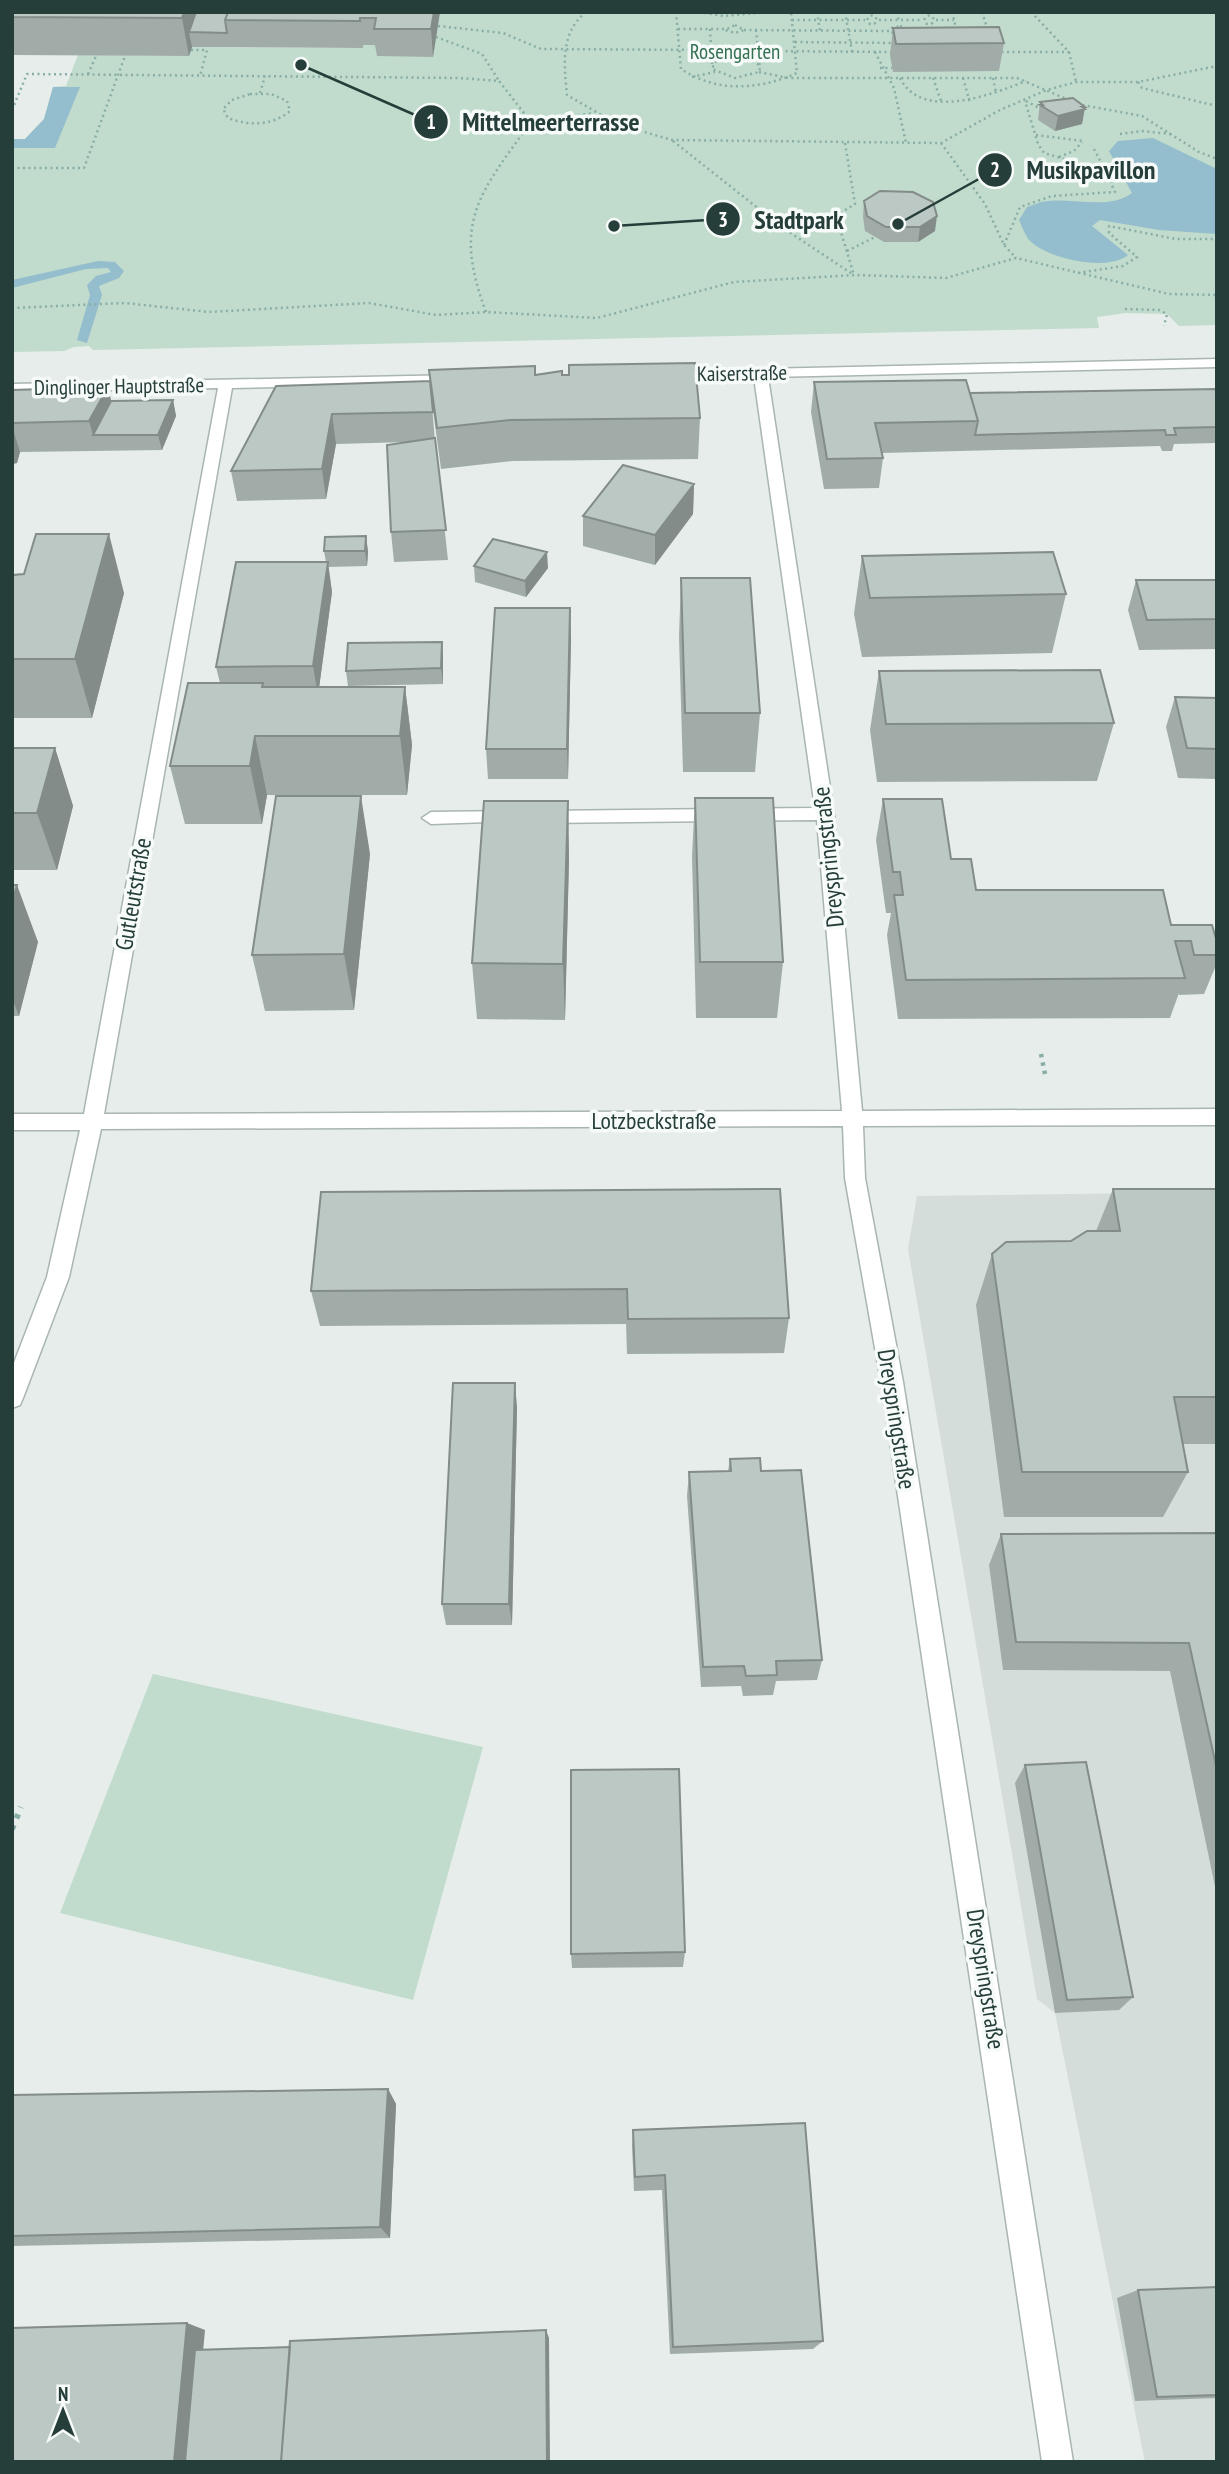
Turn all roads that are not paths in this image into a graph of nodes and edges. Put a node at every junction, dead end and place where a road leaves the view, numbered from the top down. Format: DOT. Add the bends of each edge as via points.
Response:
graph roads {
  1 [pos="1217,363"];
  2 [pos="760,373"];
  3 [pos="651,375"];
  4 [pos="473,378"];
  5 [pos="226,383"];
  6 [pos="12,388"];
  7 [pos="825,814"];
  8 [pos="431,818"];
  9 [pos="853,1117"];
  10 [pos="1217,1117"];
  11 [pos="12,1122"];
  12 [pos="92,1123"];
  13 [pos="12,1398"];
  14 [pos="1058,2462"];
  1 -- 2 [label="street, Kaiserstraße"];
  2 -- 3 [label="street, Kaiserstraße"];
  2 -- 7 [label="street, Dreyspringstraße"];
  4 -- 5 [label="street"];
  5 -- 6 [label="street, Dinglinger Hauptstraße"];
  5 -- 12 [label="street, Gutleutstraße"];
  7 -- 8 [label="street"];
  7 -- 9 [label="street, Dreyspringstraße"];
  9 -- 10 [label="street, Lotzbeckstraße"];
  9 -- 12 [label="street, Lotzbeckstraße"];
  9 -- 14 [label="street, Dreyspringstraße" via="855,1178 898,1423"];
  11 -- 12 [label="street, Lotzbeckstraße"];
  12 -- 13 [label="street, Gutleutstraße" via="58,1277"];
}
